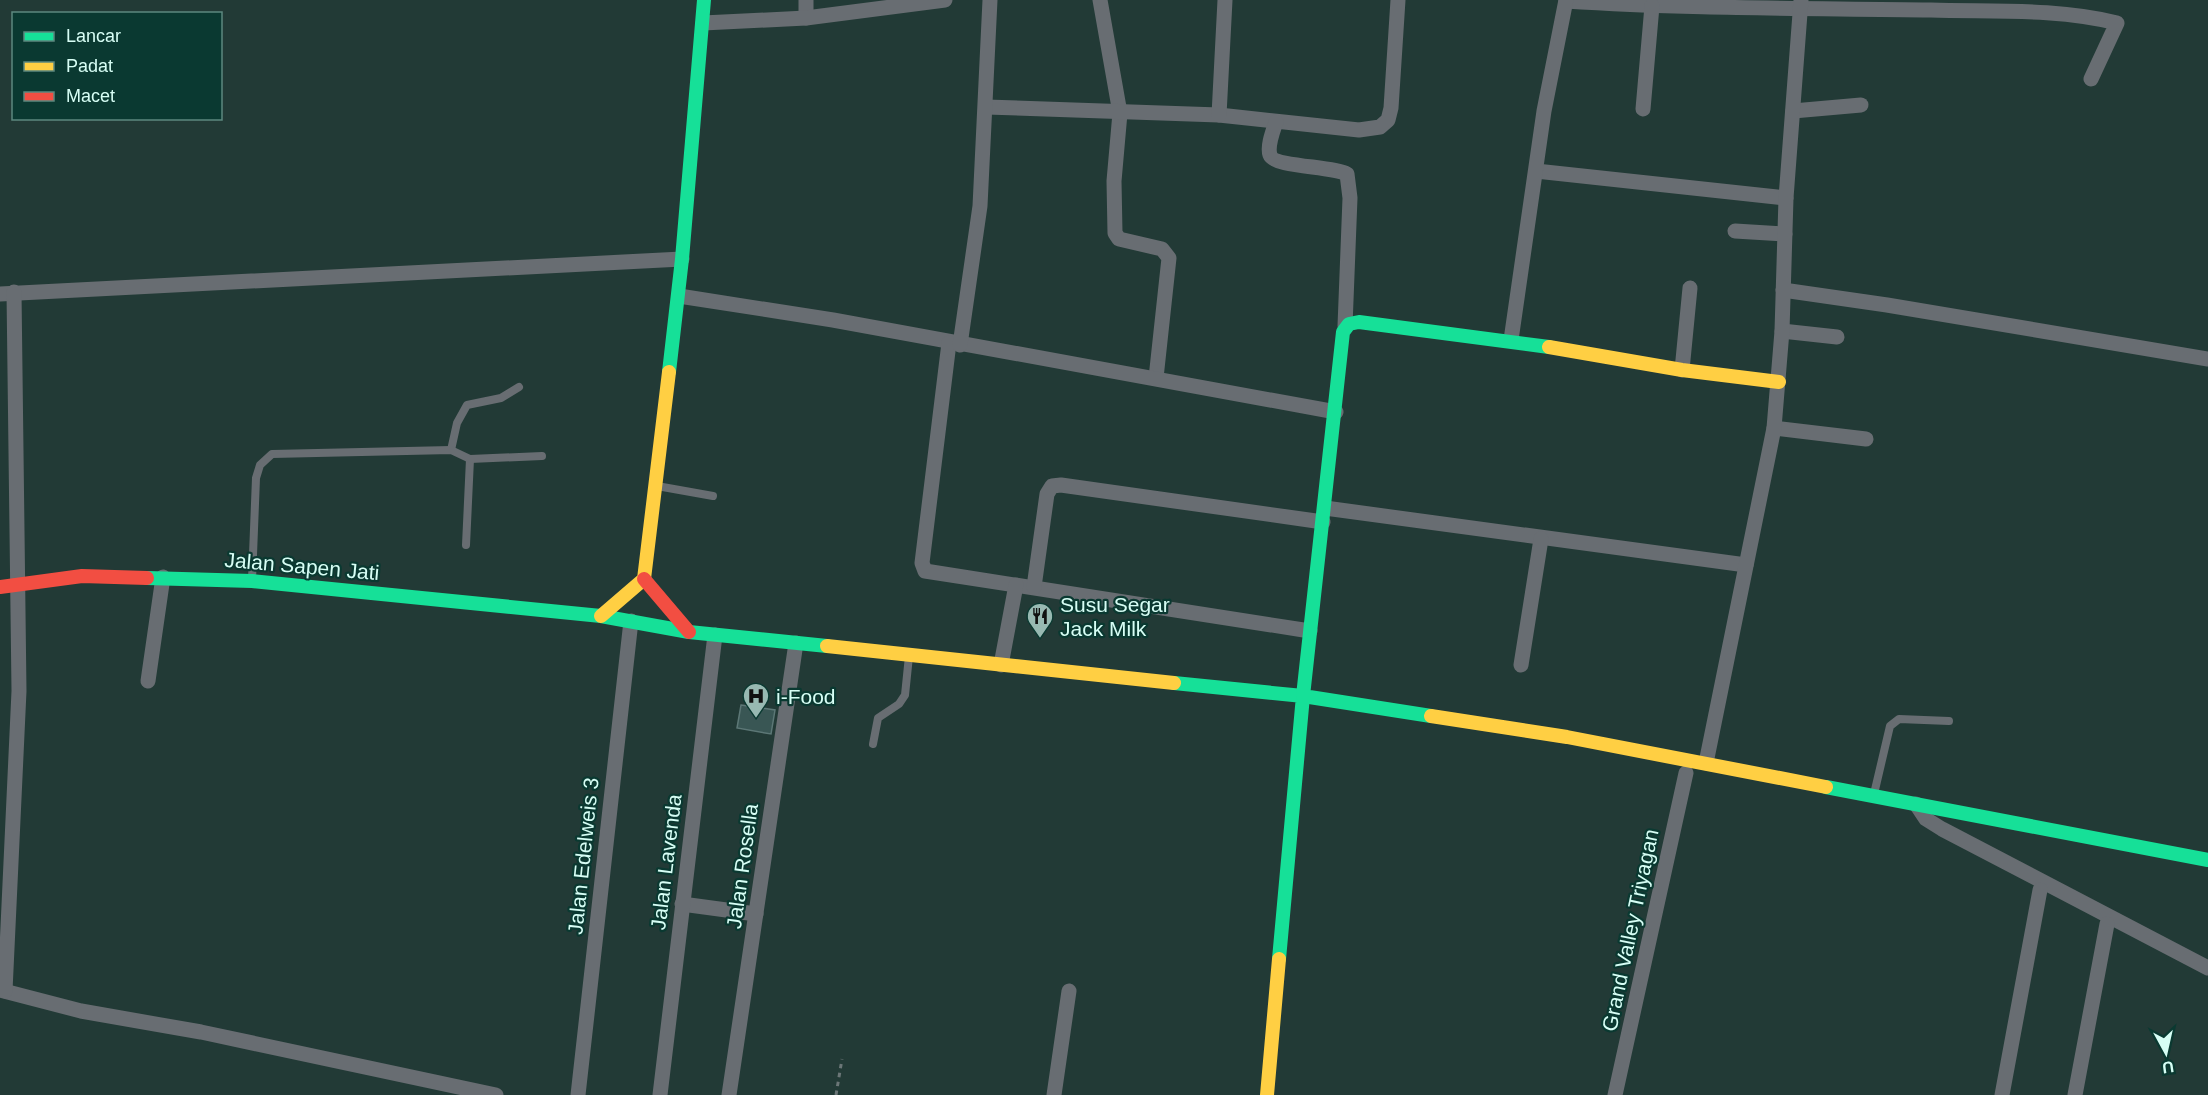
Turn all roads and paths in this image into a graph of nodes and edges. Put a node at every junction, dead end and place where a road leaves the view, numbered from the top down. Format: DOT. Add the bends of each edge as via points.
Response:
graph roads {
  1 [pos="704,0"];
  2 [pos="806,0"];
  3 [pos="945,0"];
  4 [pos="990,0"];
  5 [pos="1100,0"];
  6 [pos="1225,0"];
  7 [pos="1398,0"];
  8 [pos="1566,0"];
  9 [pos="1717,3"];
  10 [pos="875,4"];
  11 [pos="1801,4"];
  12 [pos="1652,6"];
  13 [pos="1983,6"];
  14 [pos="806,18"];
  15 [pos="703,23"];
  16 [pos="2091,79"];
  17 [pos="1861,105"];
  18 [pos="986,107"];
  19 [pos="1643,109"];
  20 [pos="1793,111"];
  21 [pos="1120,113"];
  22 [pos="1219,115"];
  23 [pos="1276,122"];
  24 [pos="1536,171"];
  25 [pos="1786,198"];
  26 [pos="1735,231"];
  27 [pos="1785,234"];
  28 [pos="682,259"];
  29 [pos="1690,288"];
  30 [pos="1784,290"];
  31 [pos="7,293"];
  32 [pos="678,296"];
  33 [pos="1345,326"];
  34 [pos="1782,331"];
  35 [pos="1838,337"];
  36 [pos="1510,340"];
  37 [pos="955,344"];
  38 [pos="2208,359"];
  39 [pos="1682,370"];
  40 [pos="1156,378"];
  41 [pos="1779,382"];
  42 [pos="519,387"];
  43 [pos="1336,412"];
  44 [pos="1774,429"];
  45 [pos="1866,439"];
  46 [pos="451,450"];
  47 [pos="542,456"];
  48 [pos="470,459"];
  49 [pos="655,486"];
  50 [pos="713,496"];
  51 [pos="1324,515"];
  52 [pos="1541,539"];
  53 [pos="466,545"];
  54 [pos="1746,565"];
  55 [pos="164,578"];
  56 [pos="644,579"];
  57 [pos="252,581"];
  58 [pos="19,584"];
  59 [pos="1016,585"];
  60 [pos="0,587"];
  61 [pos="1034,587"];
  62 [pos="601,616"];
  63 [pos="631,621"];
  64 [pos="1310,630"];
  65 [pos="688,632"];
  66 [pos="715,635"];
  67 [pos="796,643"];
  68 [pos="910,655"];
  69 [pos="1001,665"];
  70 [pos="1521,665"];
  71 [pos="148,681"];
  72 [pos="1303,696"];
  73 [pos="1949,721"];
  74 [pos="873,744"];
  75 [pos="1706,763"];
  76 [pos="1686,773"];
  77 [pos="1874,796"];
  78 [pos="1916,804"];
  79 [pos="2208,860"];
  80 [pos="2040,890"];
  81 [pos="682,904"];
  82 [pos="756,914"];
  83 [pos="2106,924"];
  84 [pos="2208,968"];
  85 [pos="3,991"];
  86 [pos="1069,991"];
  87 [pos="842,1059"];
  88 [pos="496,1095"];
  89 [pos="578,1095"];
  90 [pos="660,1095"];
  91 [pos="729,1095"];
  92 [pos="836,1095"];
  93 [pos="1054,1095"];
  94 [pos="1267,1095"];
  95 [pos="1615,1095"];
  96 [pos="2002,1095"];
  97 [pos="2075,1095"];
  1 -- 15 [label="street"];
  2 -- 14 [label="street"];
  3 -- 10 [label="street"];
  4 -- 18 [label="street"];
  5 -- 21 [label="street"];
  6 -- 22 [label="street"];
  7 -- 23 [label="street" via="1388,120 1380,127 1359,130"];
  8 -- 12 [label="street"];
  8 -- 24 [label="street"];
  9 -- 11 [label="street"];
  9 -- 12 [label="street"];
  10 -- 14 [label="street"];
  11 -- 13 [label="street"];
  11 -- 20 [label="street"];
  12 -- 19 [label="street"];
  13 -- 16 [label="street" via="2117,23"];
  14 -- 15 [label="street"];
  15 -- 28 [label="street"];
  17 -- 20 [label="street"];
  18 -- 21 [label="street"];
  18 -- 37 [label="street" via="980,206"];
  20 -- 25 [label="street"];
  21 -- 22 [label="street"];
  21 -- 40 [label="street" via="1114,181 1115,233 1119,239 1162,249 1169,258"];
  22 -- 23 [label="street"];
  23 -- 33 [label="street" via="1271,158 1278,163 1338,169 1347,174 1350,198"];
  24 -- 25 [label="street"];
  24 -- 36 [label="street"];
  25 -- 27 [label="street"];
  26 -- 27 [label="street"];
  27 -- 30 [label="street"];
  28 -- 31 [label="street"];
  28 -- 32 [label="street"];
  29 -- 39 [label="street"];
  30 -- 34 [label="street"];
  30 -- 38 [label="street"];
  31 -- 58 [label="street"];
  32 -- 37 [label="street"];
  32 -- 49 [label="street"];
  33 -- 36 [label="street" via="1359,322"];
  33 -- 43 [label="street"];
  34 -- 35 [label="street"];
  34 -- 41 [label="street"];
  36 -- 39 [label="street"];
  37 -- 40 [label="street"];
  37 -- 59 [label="street" via="922,566 928,572"];
  39 -- 41 [label="street"];
  40 -- 43 [label="street"];
  41 -- 44 [label="street"];
  42 -- 46 [label="lane" via="501,398 467,405 457,423"];
  43 -- 51 [label="street"];
  44 -- 45 [label="street"];
  44 -- 54 [label="street"];
  46 -- 48 [label="lane"];
  46 -- 57 [label="lane" via="272,454 260,465 256,478"];
  47 -- 48 [label="lane"];
  48 -- 53 [label="lane"];
  49 -- 50 [label="lane"];
  49 -- 56 [label="street"];
  51 -- 52 [label="street" via="1432,521"];
  51 -- 61 [label="street" via="1052,486 1047,494"];
  51 -- 64 [label="street"];
  52 -- 54 [label="street"];
  52 -- 70 [label="street"];
  54 -- 75 [label="street"];
  55 -- 57 [label="street, Jalan Sapen Jati"];
  55 -- 58 [label="street, Jalan Sapen Jati" via="73,576"];
  55 -- 71 [label="street"];
  56 -- 62 [label="street"];
  56 -- 65 [label="street"];
  57 -- 62 [label="street, Jalan Sapen Jati"];
  58 -- 60 [label="street, Jalan Sapen Jati"];
  58 -- 85 [label="street" via="19,691"];
  59 -- 61 [label="street"];
  59 -- 69 [label="street"];
  61 -- 64 [label="street"];
  62 -- 63 [label="street, Jalan Sapen Jati"];
  63 -- 65 [label="street, Jalan Sapen Jati"];
  63 -- 89 [label="street, Jalan Edelweis 3"];
  64 -- 72 [label="street"];
  65 -- 66 [label="street, Jalan Sapen Jati"];
  66 -- 67 [label="street, Jalan Sapen Jati"];
  66 -- 81 [label="street, Jalan Lavenda"];
  67 -- 68 [label="street, Jalan Sapen Jati"];
  67 -- 82 [label="street, Jalan Rosella"];
  68 -- 69 [label="street, Jalan Sapen Jati"];
  68 -- 74 [label="lane" via="904,695 899,704 878,718"];
  69 -- 72 [label="street, Jalan Sapen Jati"];
  72 -- 75 [label="street, Jalan Sapen Jati"];
  72 -- 94 [label="street"];
  73 -- 77 [label="lane" via="1899,719 1890,726"];
  75 -- 77 [label="street, Jalan Sapen Jati"];
  76 -- 95 [label="street, Grand Valley Triyagan"];
  77 -- 78 [label="street, Jalan Sapen Jati"];
  78 -- 79 [label="street, Jalan Sapen Jati"];
  78 -- 84 [label="street" via="1926,819 1942,830"];
  80 -- 96 [label="street"];
  81 -- 82 [label="street"];
  81 -- 90 [label="street, Jalan Lavenda"];
  82 -- 91 [label="street, Jalan Rosella"];
  83 -- 97 [label="street"];
  85 -- 88 [label="street" via="81,1011 201,1032"];
  86 -- 93 [label="street"];
  87 -- 92 [label="path"];
}
